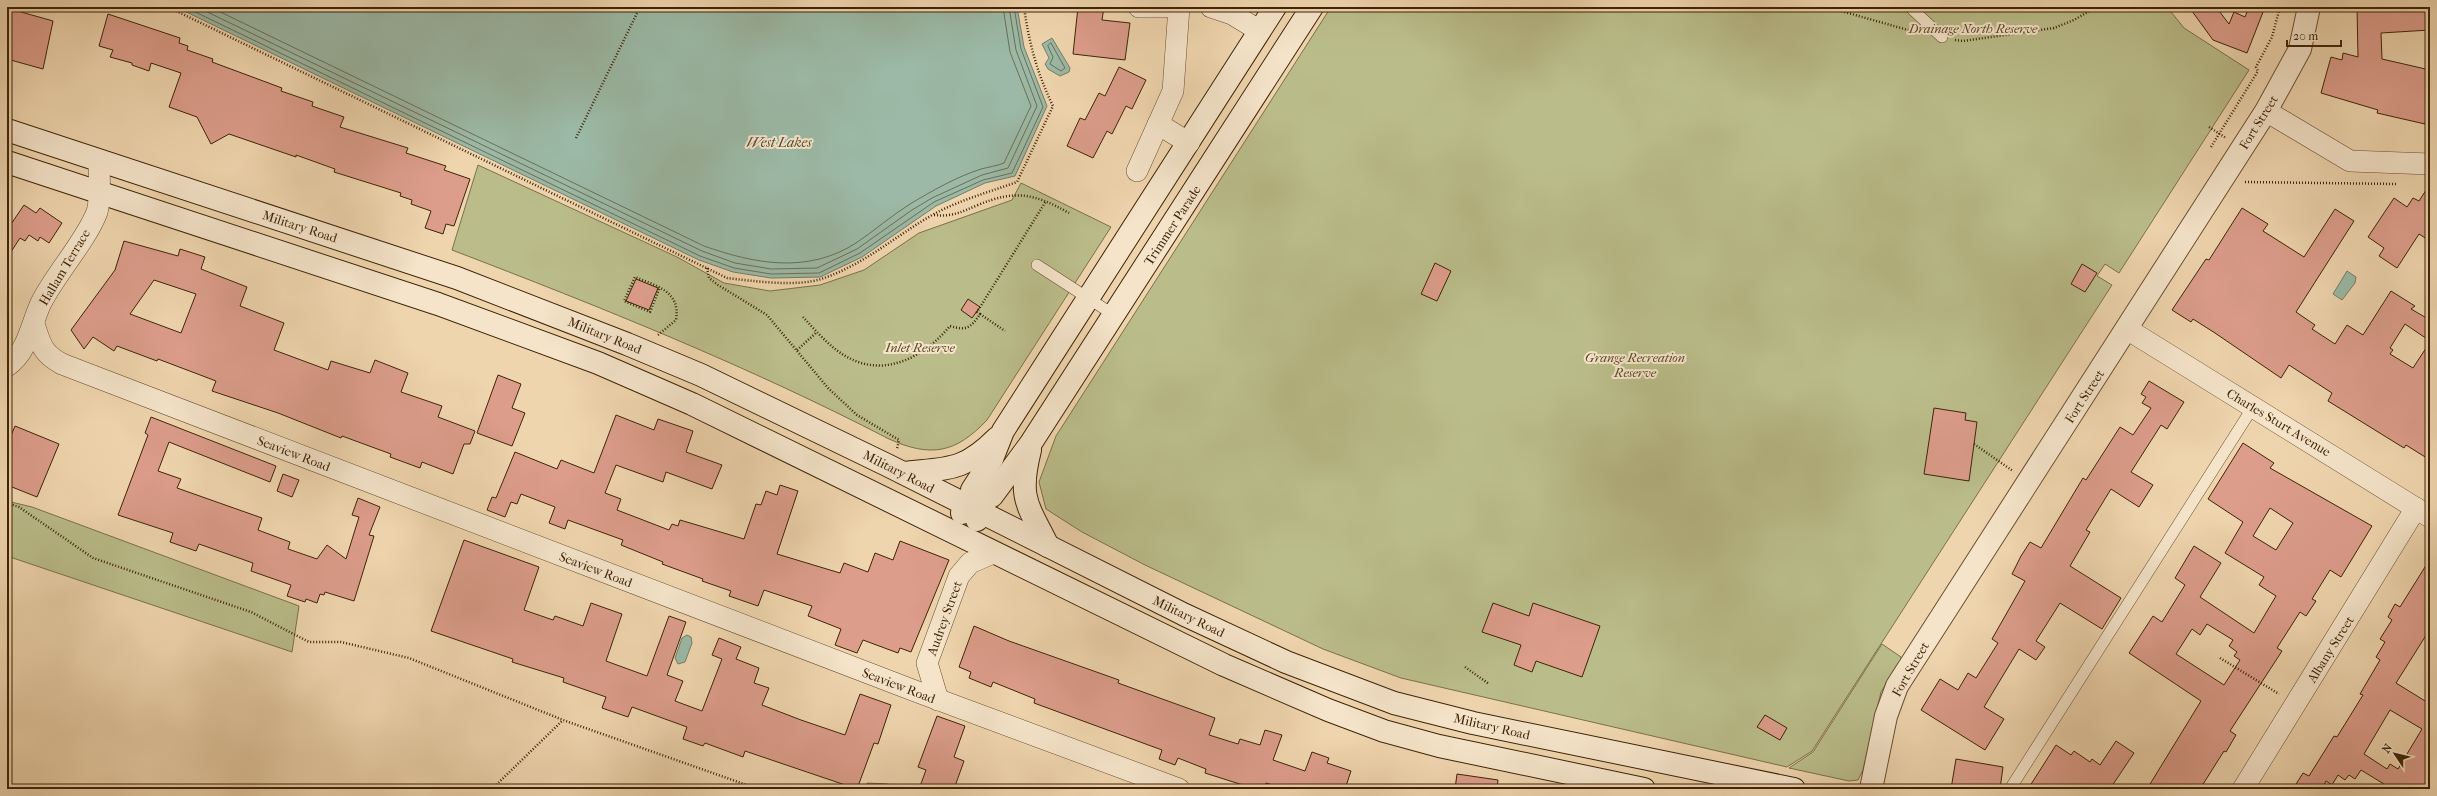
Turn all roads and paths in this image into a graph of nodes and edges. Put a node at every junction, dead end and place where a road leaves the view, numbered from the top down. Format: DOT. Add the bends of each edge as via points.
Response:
graph roads {
  1 [pos="168,7"];
  2 [pos="640,7"];
  3 [pos="1024,7"];
  4 [pos="1139,7"];
  5 [pos="1165,7"];
  6 [pos="1179,7"];
  7 [pos="1211,7"];
  8 [pos="1275,7"];
  9 [pos="1312,7"];
  10 [pos="1827,7"];
  11 [pos="1910,7"];
  12 [pos="2096,7"];
  13 [pos="2280,7"];
  14 [pos="2309,7"];
  15 [pos="1260,31"];
  16 [pos="1942,37"];
  17 [pos="2266,111"];
  18 [pos="1158,124"];
  19 [pos="7,130"];
  20 [pos="576,138"];
  21 [pos="1189,143"];
  22 [pos="2211,147"];
  23 [pos="99,160"];
  24 [pos="7,162"];
  25 [pos="2430,164"];
  26 [pos="1137,171"];
  27 [pos="2238,182"];
  28 [pos="2398,184"];
  29 [pos="98,192"];
  30 [pos="1046,201"];
  31 [pos="1069,213"];
  32 [pos="934,215"];
  33 [pos="1037,265"];
  34 [pos="707,268"];
  35 [pos="660,287"];
  36 [pos="1089,298"];
  37 [pos="980,314"];
  38 [pos="1114,315"];
  39 [pos="803,317"];
  40 [pos="34,324"];
  41 [pos="2127,329"];
  42 [pos="1005,331"];
  43 [pos="817,332"];
  44 [pos="656,337"];
  45 [pos="797,350"];
  46 [pos="7,366"];
  47 [pos="2253,407"];
  48 [pos="1003,432"];
  49 [pos="1031,443"];
  50 [pos="1974,444"];
  51 [pos="897,449"];
  52 [pos="903,473"];
  53 [pos="2029,481"];
  54 [pos="7,503"];
  55 [pos="972,509"];
  56 [pos="2423,513"];
  57 [pos="921,515"];
  58 [pos="1048,546"];
  59 [pos="993,552"];
  60 [pos="1020,565"];
  61 [pos="2220,658"];
  62 [pos="1465,667"];
  63 [pos="1489,684"];
  64 [pos="2275,691"];
  65 [pos="938,700"];
  66 [pos="563,720"];
  67 [pos="895,784"];
  68 [pos="1768,786"];
  69 [pos="492,789"];
  70 [pos="758,789"];
  71 [pos="893,789"];
  72 [pos="1179,789"];
  73 [pos="1644,789"];
  74 [pos="1794,789"];
  75 [pos="1871,789"];
  76 [pos="2010,789"];
  77 [pos="2243,789"];
  1 -- 34 [label="path"];
  2 -- 20 [label="path"];
  3 -- 32 [label="path" via="1030,46 1040,79 1053,106 1017,182 971,197"];
  4 -- 5 [label="street"];
  6 -- 18 [label="street" via="1173,91"];
  7 -- 15 [label="street" via="1232,14"];
  8 -- 15 [label="main road"];
  9 -- 38 [label="main road, Trimmer Parade"];
  10 -- 16 [label="path"];
  11 -- 16 [label="lane"];
  12 -- 16 [label="path" via="2054,28 1963,41"];
  13 -- 22 [label="path" via="2272,38 2256,68 2258,71"];
  14 -- 17 [label="main road, Fort Street" via="2300,50"];
  15 -- 21 [label="main road"];
  17 -- 25 [label="street" via="2350,161"];
  17 -- 41 [label="main road, Fort Street"];
  18 -- 21 [label="street"];
  18 -- 26 [label="street"];
  19 -- 23 [label="main road, Military Road"];
  21 -- 36 [label="main road"];
  23 -- 29 [label="street, Hallam Terrace"];
  23 -- 52 [label="main road, Military Road" via="457,278 556,315 701,375"];
  24 -- 29 [label="main road"];
  27 -- 28 [label="path"];
  29 -- 40 [label="street, Hallam Terrace" via="97,211 48,290"];
  29 -- 57 [label="main road" via="438,304 598,363 692,404"];
  30 -- 31 [label="path"];
  30 -- 32 [label="path" via="1022,194 986,202 950,216"];
  30 -- 37 [label="path" via="977,312"];
  32 -- 34 [label="path" via="864,261 820,280 769,283 727,278"];
  33 -- 36 [label="lane"];
  34 -- 45 [label="path" via="709,278 767,315"];
  35 -- 35 [label="path" via="635,277 624,301 650,312"];
  35 -- 44 [label="path" via="674,299 678,310 676,320"];
  36 -- 38 [label="lane"];
  36 -- 48 [label="main road"];
  37 -- 42 [label="path"];
  37 -- 43 [label="path" via="973,326 962,330 950,326 930,347 905,361 886,366 865,364 850,359"];
  38 -- 49 [label="main road, Trimmer Parade"];
  39 -- 43 [label="path"];
  40 -- 46 [label="street, Hallam Terrace" via="20,352"];
  40 -- 65 [label="street, Seaview Road" via="41,346 48,357 62,364"];
  41 -- 47 [label="street, Charles Sturt Avenue"];
  41 -- 53 [label="main road, Fort Street"];
  43 -- 45 [label="path"];
  45 -- 51 [label="path" via="828,388 857,415 899,440"];
  47 -- 56 [label="street, Charles Sturt Avenue"];
  47 -- 76 [label="lane"];
  48 -- 52 [label="main road" via="981,454 962,465"];
  48 -- 55 [label="main road" via="992,459 972,490"];
  49 -- 55 [label="main road, Trimmer Parade" via="992,496"];
  49 -- 58 [label="main road, Trimmer Parade" via="1024,474 1025,501"];
  50 -- 53 [label="path"];
  52 -- 55 [label="main road, Military Road"];
  53 -- 75 [label="main road, Fort Street" via="1897,686 1886,716"];
  54 -- 66 [label="path" via="18,507 93,558 251,612 309,642 341,642 409,658"];
  55 -- 57 [label="main road, Trimmer Parade" via="963,513"];
  55 -- 58 [label="main road, Military Road"];
  55 -- 60 [label="main road" via="978,524 988,535 1000,541"];
  56 -- 77 [label="street, Albany Street"];
  57 -- 59 [label="main road"];
  58 -- 68 [label="main road, Military Road" via="1286,662 1394,703 1473,723"];
  59 -- 60 [label="main road"];
  59 -- 65 [label="street, Audrey Street" via="970,563 959,576 926,664"];
  60 -- 73 [label="main road" via="1224,665 1384,731 1438,746"];
  61 -- 64 [label="path"];
  62 -- 63 [label="path"];
  65 -- 72 [label="street, Seaview Road"];
  66 -- 69 [label="path"];
  66 -- 70 [label="path"];
  67 -- 71 [label="path"];
  68 -- 74 [label="main road, Military Road"];
}
